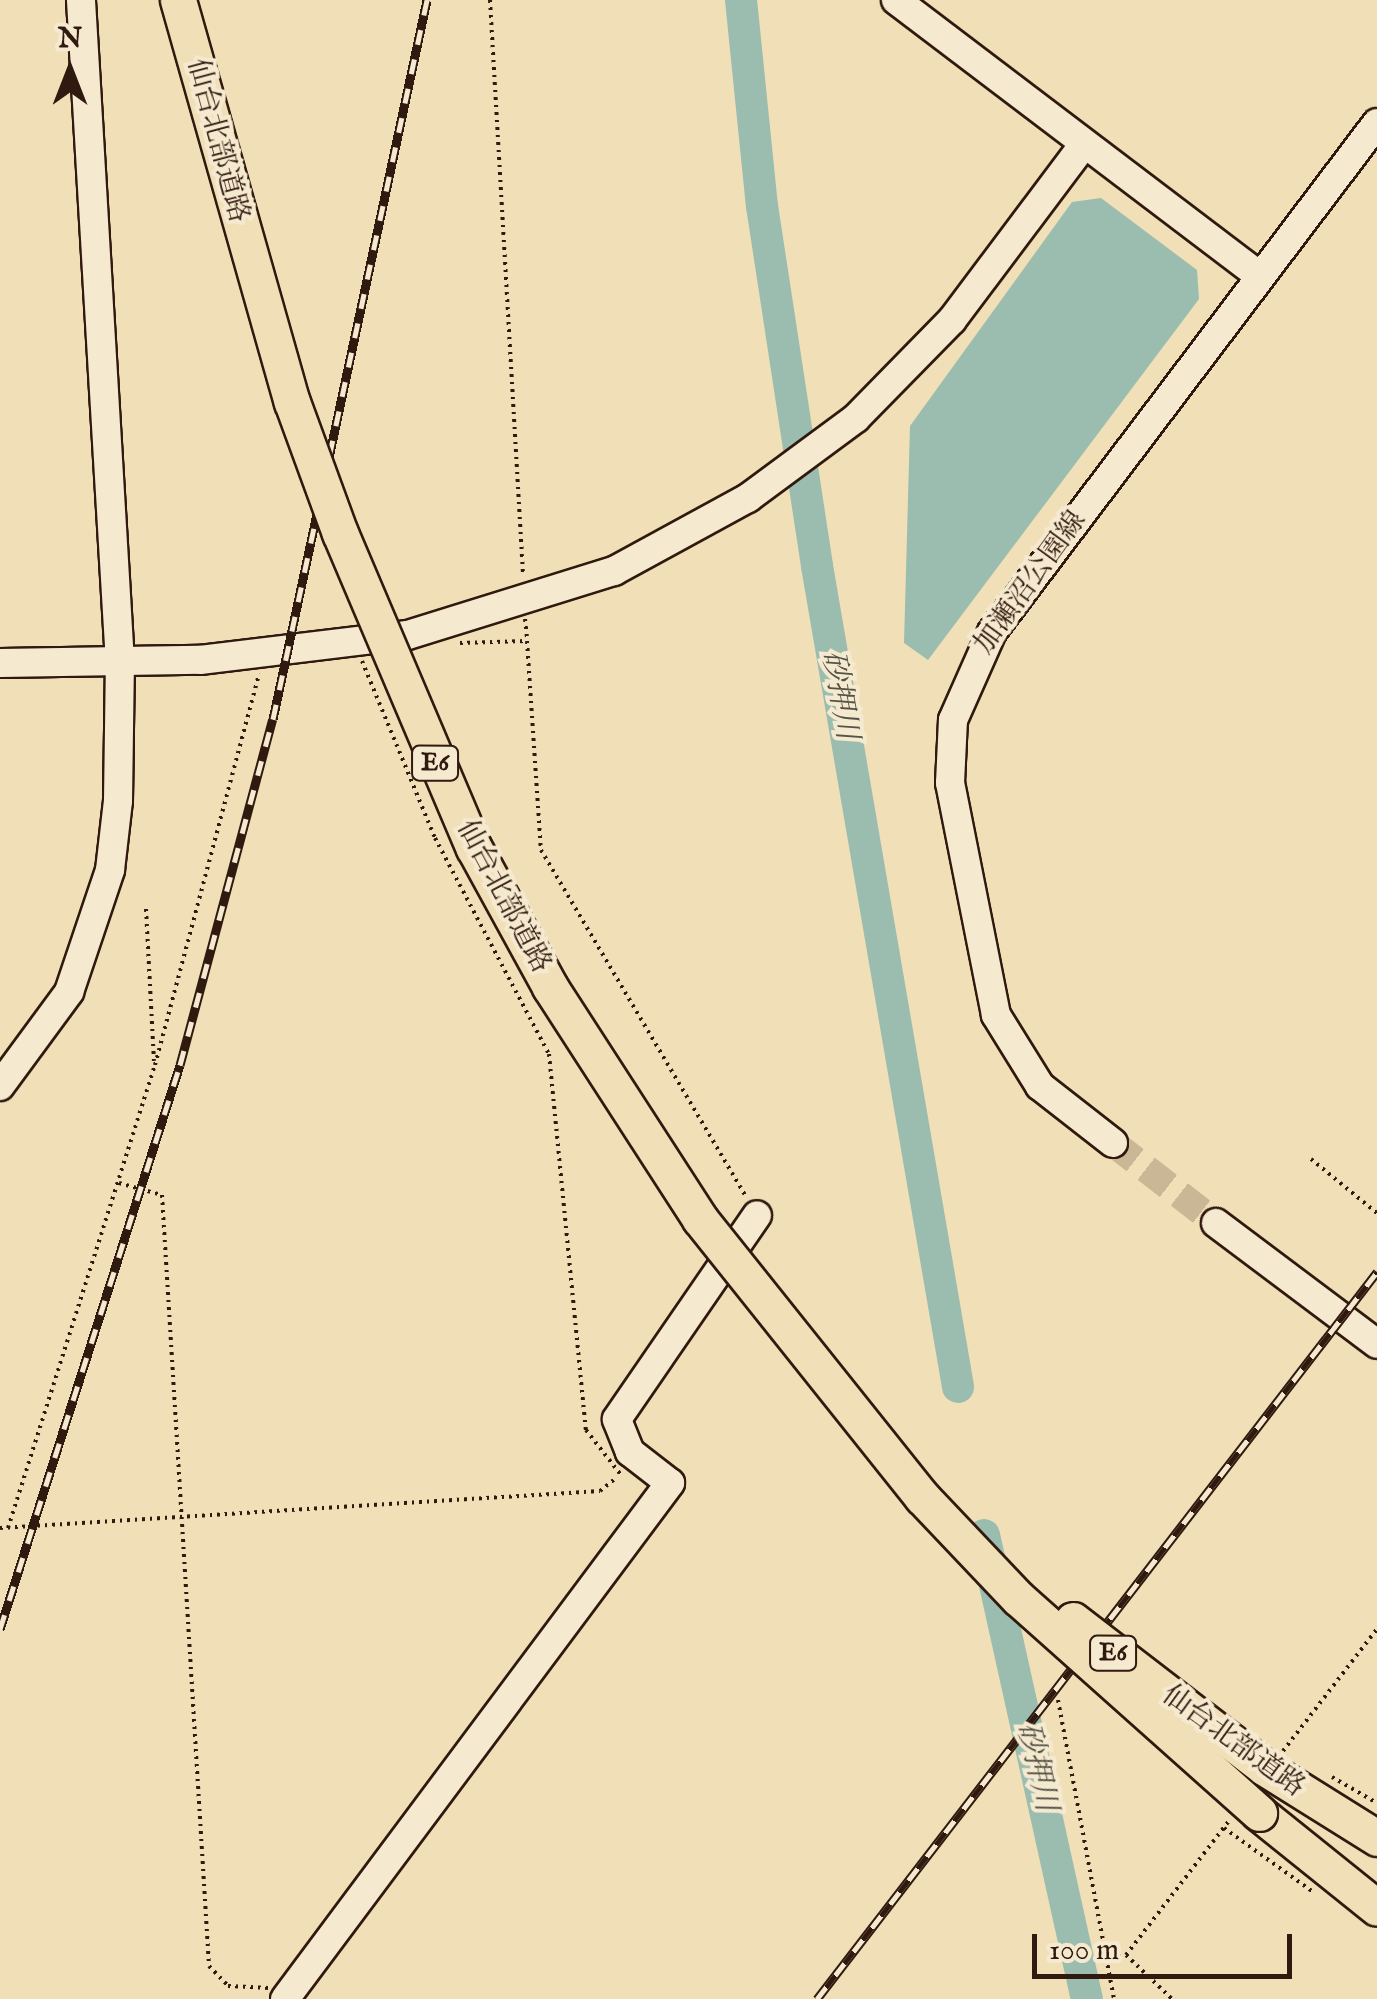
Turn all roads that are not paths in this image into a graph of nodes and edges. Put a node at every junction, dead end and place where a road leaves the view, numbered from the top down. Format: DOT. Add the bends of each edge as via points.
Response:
graph roads {
  1 [pos="82,0"];
  2 [pos="178,0"];
  3 [pos="896,0"];
  4 [pos="1377,123"];
  5 [pos="1084,144"];
  6 [pos="1258,276"];
  7 [pos="120,662"];
  8 [pos="0,663"];
  9 [pos="0,1086"];
  10 [pos="1113,1143"];
  11 [pos="757,1215"];
  12 [pos="1216,1224"];
  13 [pos="1377,1344"];
  14 [pos="873,1437"];
  15 [pos="1259,1813"];
  16 [pos="1377,1838"];
  17 [pos="1377,1900"];
  18 [pos="1377,1908"];
  19 [pos="285,1999"];
  1 -- 7 [label="street"];
  2 -- 14 [label="highway, 仙台北部道路 / E6, bridge" via="292,402 393,672 474,848 650,1146"];
  3 -- 5 [label="street"];
  4 -- 6 [label="street, 加瀬沼公園線"];
  5 -- 6 [label="street"];
  5 -- 7 [label="street" via="952,320 832,438 748,498 614,571 441,629 264,654"];
  6 -- 10 [label="street, 加瀬沼公園線" via="992,632 953,720 950,784 996,1015 1040,1086"];
  7 -- 8 [label="street"];
  7 -- 9 [label="street" via="118,801 92,936 69,992"];
  11 -- 19 [label="street" via="623,1403 618,1434 670,1483"];
  12 -- 13 [label="street"];
  14 -- 15 [label="highway, 仙台北部道路 / E6, bridge" via="1018,1598"];
  14 -- 16 [label="highway, 仙台北部道路 / E6, bridge" via="1117,1656"];
  15 -- 17 [label="highway"];
  15 -- 18 [label="highway"];
}
